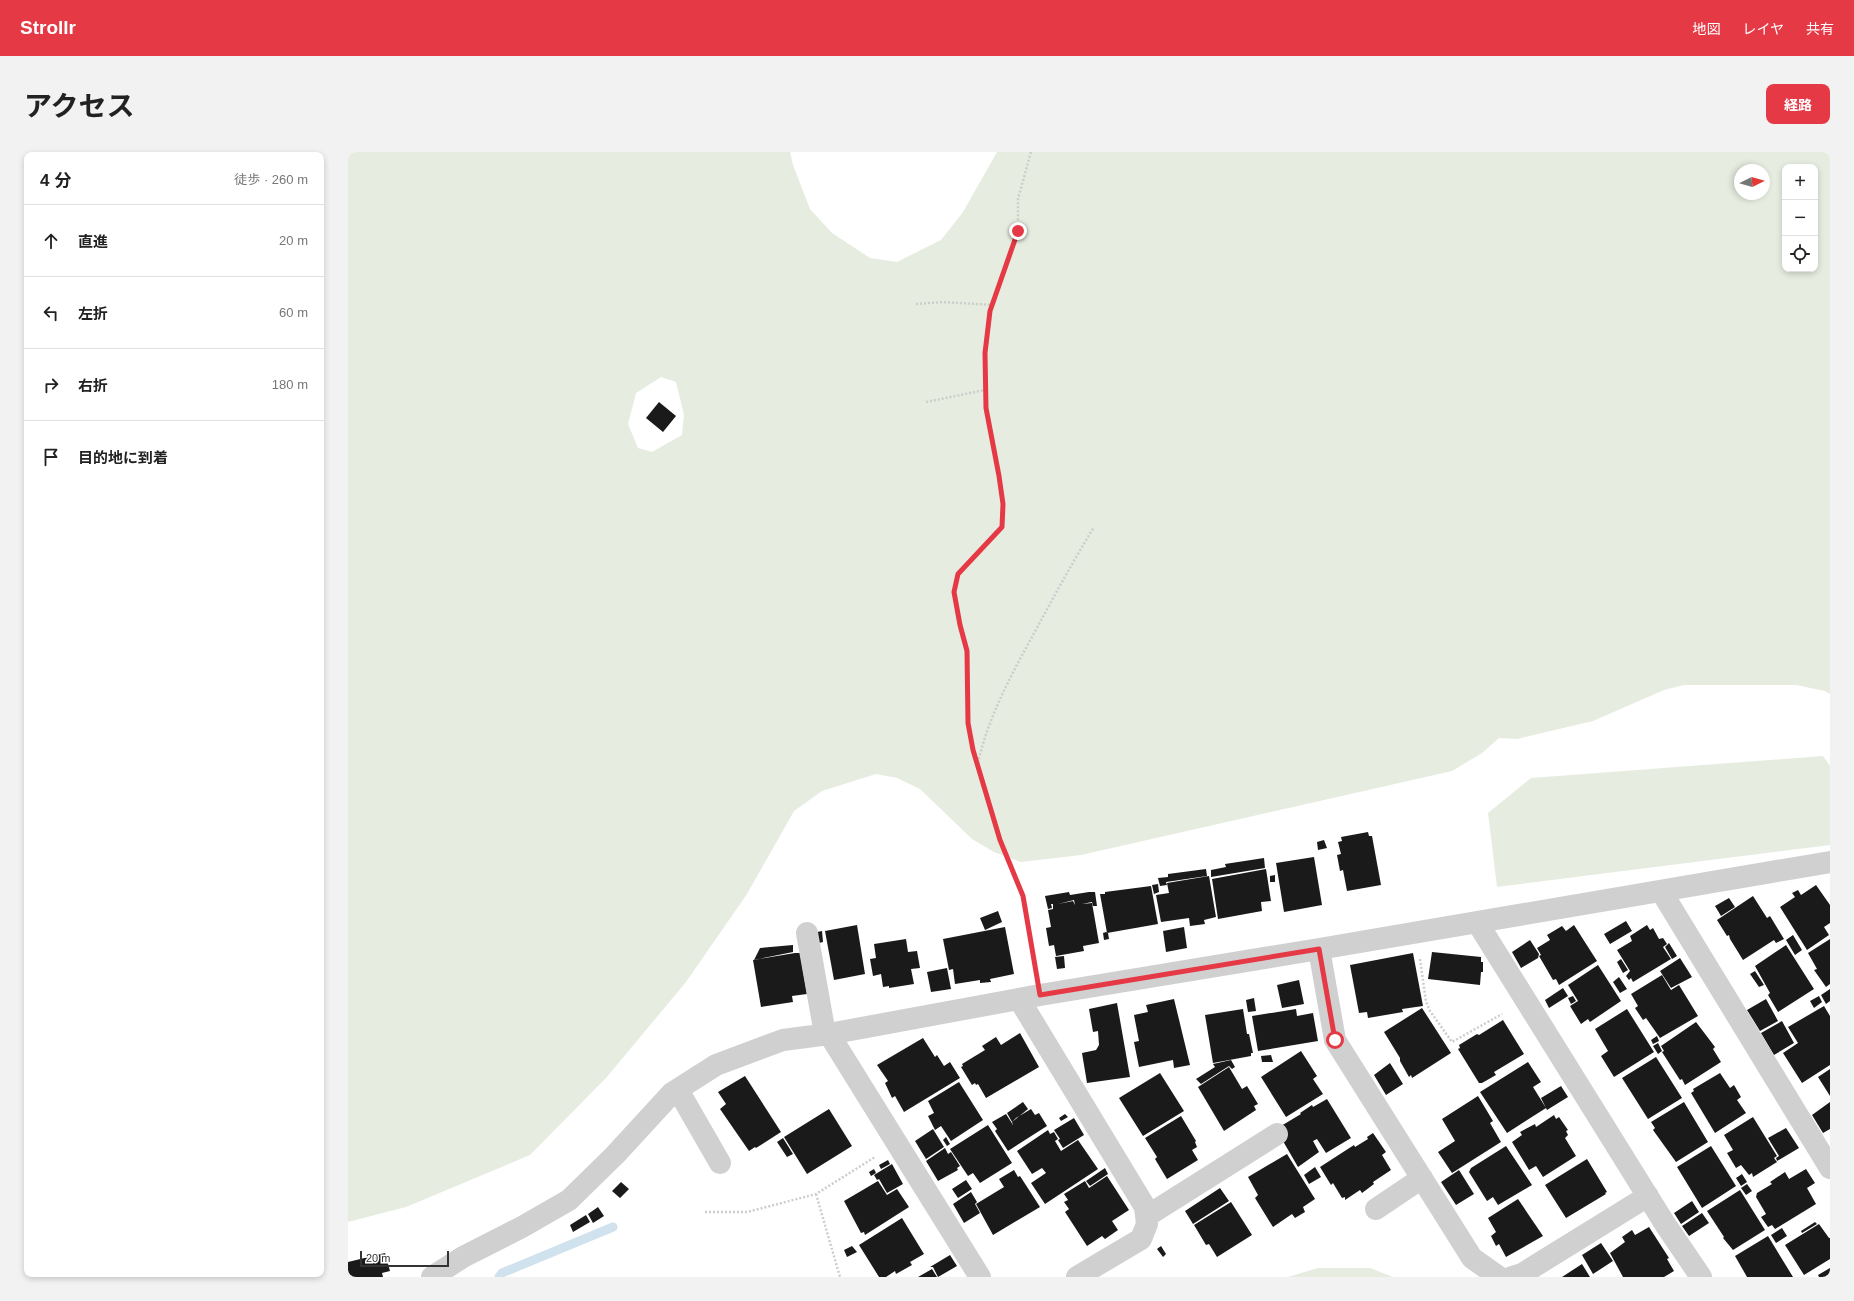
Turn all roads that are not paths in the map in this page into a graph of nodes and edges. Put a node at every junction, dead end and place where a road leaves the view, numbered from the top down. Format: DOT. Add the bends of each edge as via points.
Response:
graph roads {
  1 [pos="1830,862"];
  2 [pos="1661,891"];
  3 [pos="1478,922"];
  4 [pos="807,933"];
  5 [pos="1319,949"];
  6 [pos="1019,1000"];
  7 [pos="827,1034"];
  8 [pos="678,1090"];
  9 [pos="1277,1134"];
  10 [pos="720,1163"];
  11 [pos="1830,1168"];
  12 [pos="1422,1178"];
  13 [pos="1648,1196"];
  14 [pos="1376,1209"];
  15 [pos="1147,1216"];
  16 [pos="432,1277"];
  17 [pos="980,1277"];
  18 [pos="1077,1277"];
  19 [pos="1499,1277"];
  20 [pos="1512,1277"];
  21 [pos="1701,1277"];
  1 -- 2 [label="street"];
  2 -- 3 [label="street"];
  2 -- 11 [label="street"];
  3 -- 5 [label="street"];
  3 -- 13 [label="street"];
  4 -- 7 [label="street"];
  5 -- 6 [label="street"];
  5 -- 12 [label="street" via="1335,1040"];
  6 -- 7 [label="street"];
  6 -- 15 [label="street" via="1145,1207"];
  7 -- 8 [label="street" via="783,1040 716,1065"];
  7 -- 17 [label="street"];
  8 -- 10 [label="street"];
  8 -- 16 [label="street" via="672,1093 569,1200"];
  9 -- 15 [label="street"];
  12 -- 14 [label="street"];
  12 -- 19 [label="street" via="1472,1258"];
  13 -- 20 [label="street" via="1522,1274"];
  13 -- 21 [label="street"];
  15 -- 18 [label="street" via="1147,1224 1141,1239"];
}
